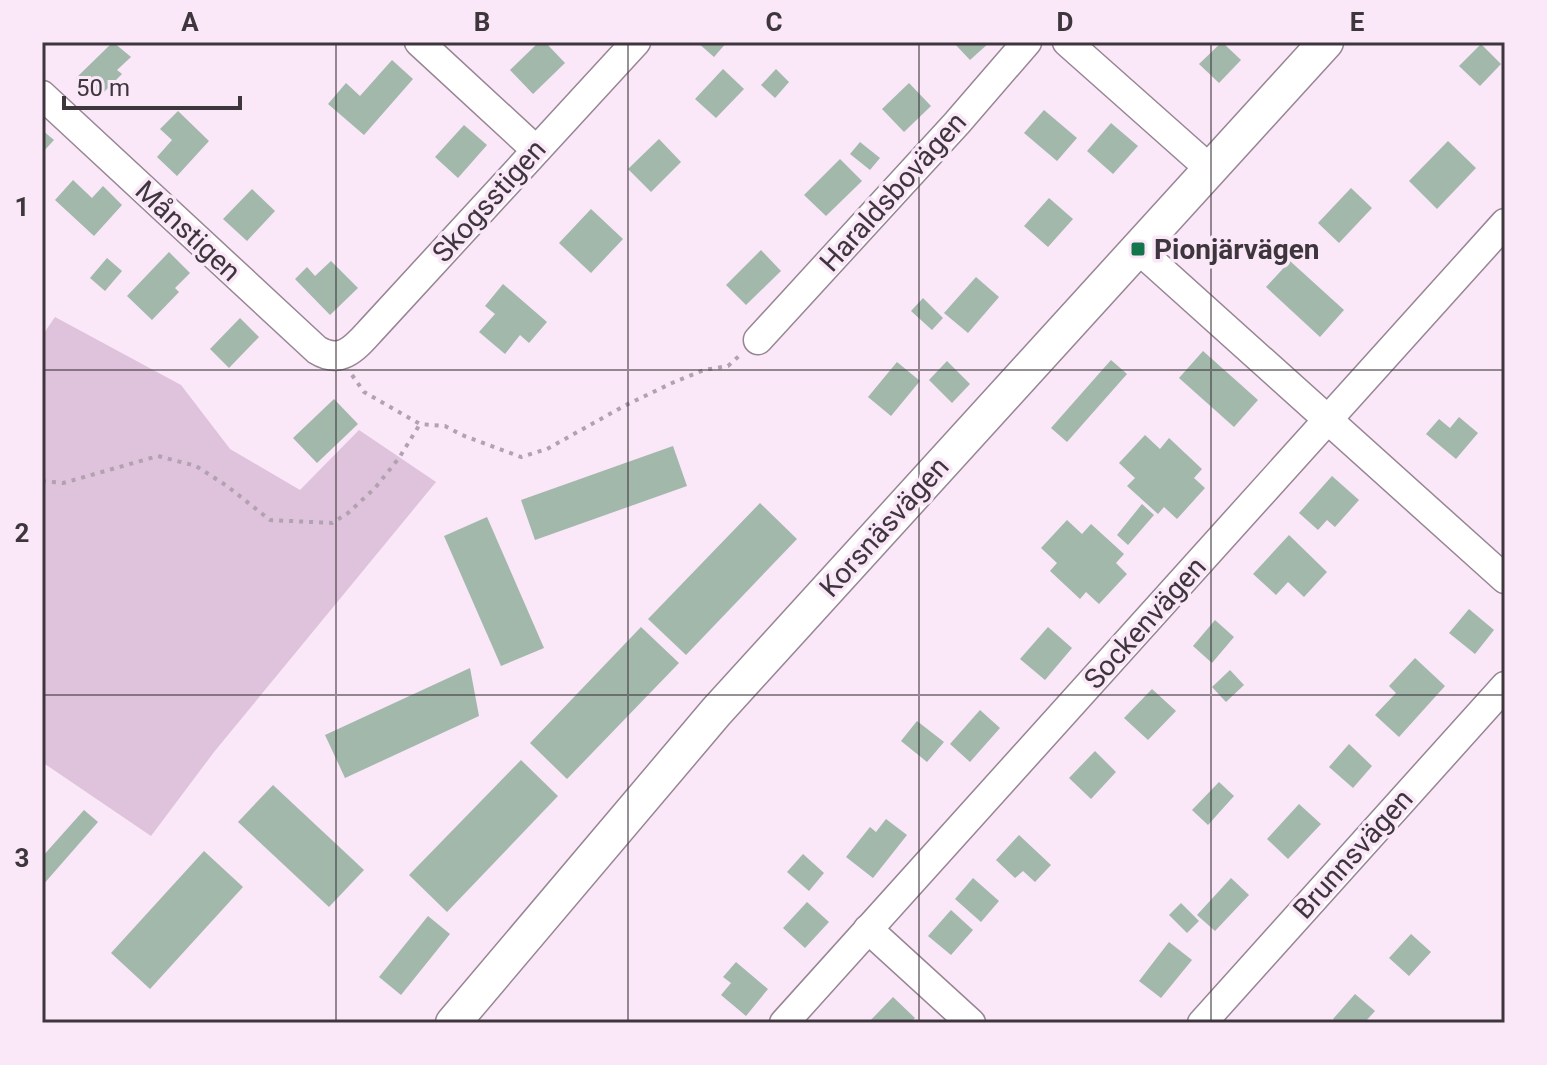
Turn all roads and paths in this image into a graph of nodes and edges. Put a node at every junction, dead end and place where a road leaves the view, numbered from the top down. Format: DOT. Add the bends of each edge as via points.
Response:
graph roads {
  1 [pos="419,42"];
  2 [pos="636,42"];
  3 [pos="1027,42"];
  4 [pos="1067,42"];
  5 [pos="1326,42"];
  6 [pos="42,95"];
  7 [pos="536,150"];
  8 [pos="1210,169"];
  9 [pos="1501,235"];
  10 [pos="1138,249"];
  11 [pos="758,340"];
  12 [pos="340,356"];
  13 [pos="1327,422"];
  14 [pos="420,424"];
  15 [pos="42,481"];
  16 [pos="1505,579"];
  17 [pos="1505,686"];
  18 [pos="868,929"];
  19 [pos="453,1023"];
  20 [pos="784,1023"];
  21 [pos="971,1023"];
  22 [pos="1202,1023"];
  1 -- 7 [label="street"];
  2 -- 7 [label="street, Skogsstigen"];
  3 -- 11 [label="street, Haraldsbovägen"];
  4 -- 8 [label="street"];
  5 -- 8 [label="street, Korsnäsvägen"];
  6 -- 12 [label="street, Månstigen" via="317,350"];
  7 -- 12 [label="street, Skogsstigen" via="357,345"];
  8 -- 10 [label="street, Korsnäsvägen"];
  9 -- 13 [label="street, Sockenvägen"];
  10 -- 13 [label="street"];
  10 -- 19 [label="street, Korsnäsvägen" via="716,712"];
  11 -- 14 [label="path" via="728,366 672,383 547,449 521,457 445,426"];
  12 -- 14 [label="path" via="364,392"];
  13 -- 16 [label="street"];
  13 -- 18 [label="street, Sockenvägen"];
  14 -- 15 [label="path" via="375,488 332,523 270,520 196,466 158,456 63,483"];
  17 -- 22 [label="street, Brunnsvägen"];
  18 -- 20 [label="street, Sockenvägen"];
  18 -- 21 [label="street"];
}
